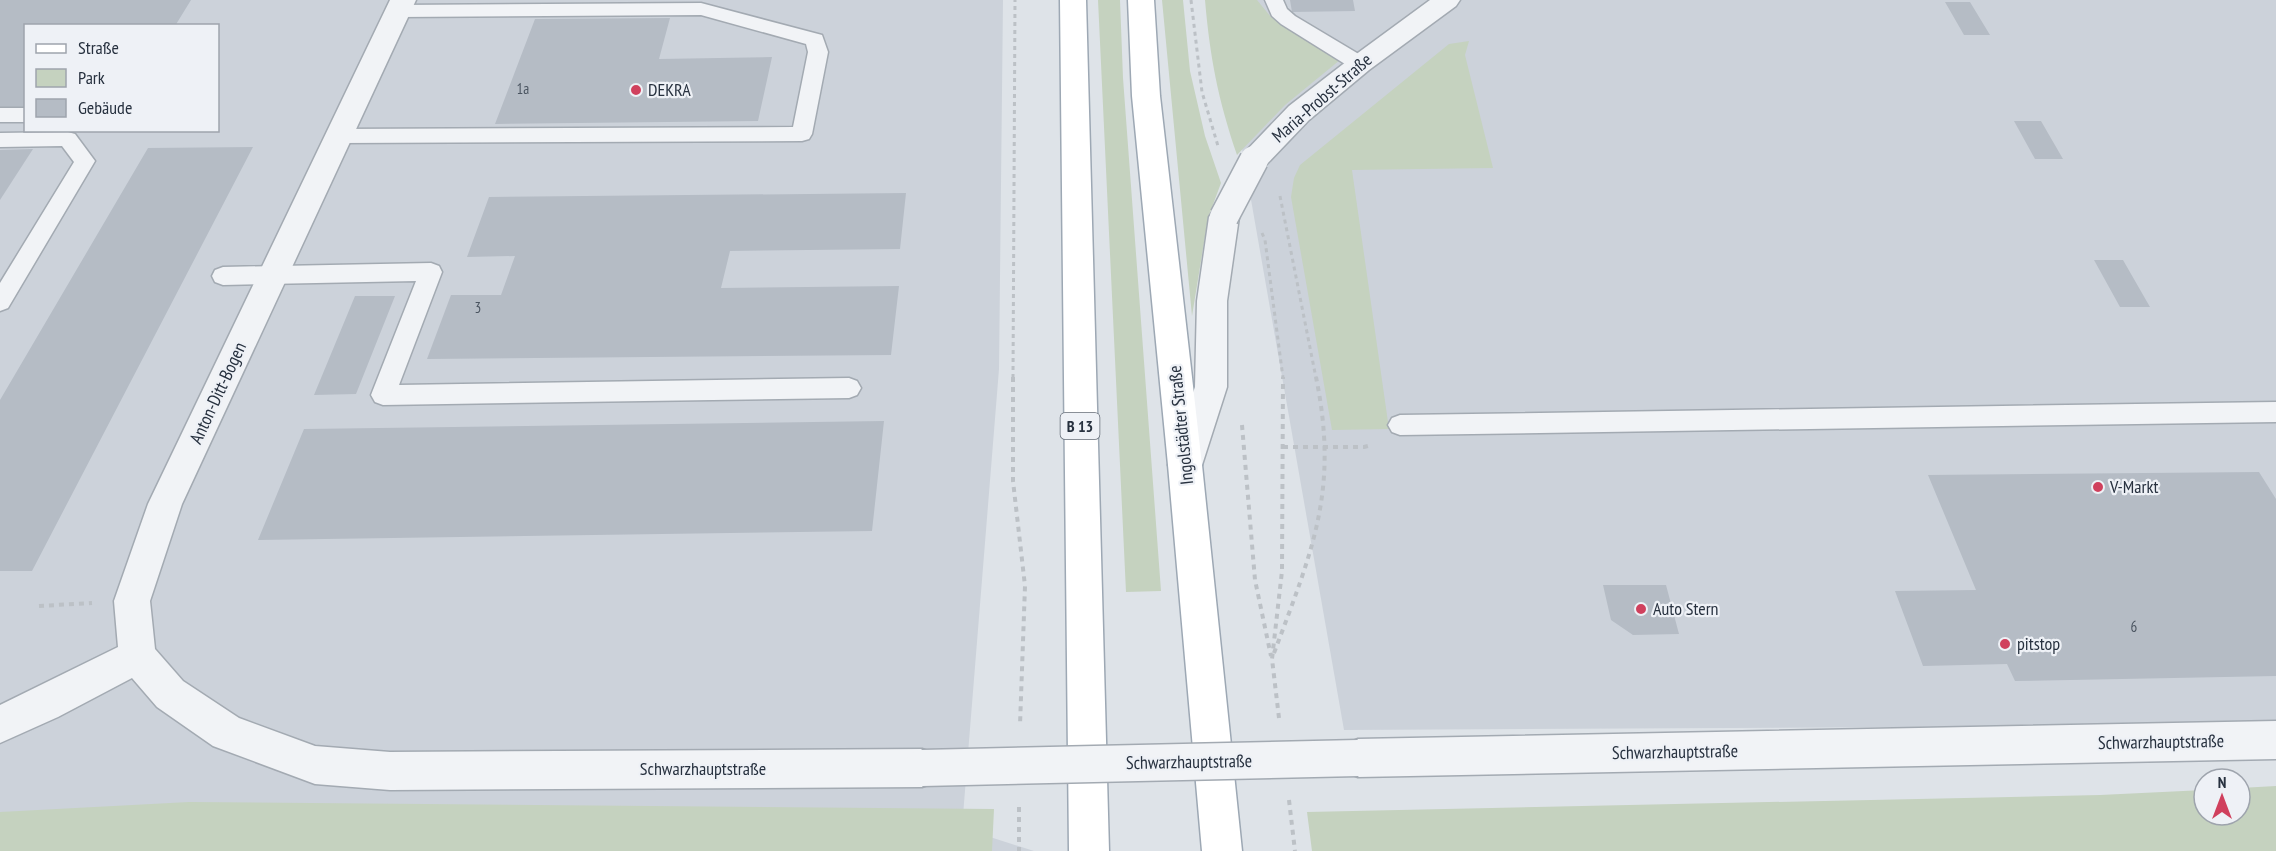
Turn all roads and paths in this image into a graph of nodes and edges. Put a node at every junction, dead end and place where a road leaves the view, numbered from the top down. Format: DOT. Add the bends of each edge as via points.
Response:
graph roads {
  1 [pos="1015,0"];
  2 [pos="1073,0"];
  3 [pos="1141,0"];
  4 [pos="1191,0"];
  5 [pos="1274,0"];
  6 [pos="1447,0"];
  7 [pos="401,5"];
  8 [pos="1360,64"];
  9 [pos="0,115"];
  10 [pos="24,115"];
  11 [pos="340,136"];
  12 [pos="1215,138"];
  13 [pos="0,140"];
  14 [pos="1279,191"];
  15 [pos="1265,240"];
  16 [pos="274,274"];
  17 [pos="223,276"];
  18 [pos="0,302"];
  19 [pos="849,387"];
  20 [pos="2276,412"];
  21 [pos="1241,413"];
  22 [pos="1400,425"];
  23 [pos="1283,447"];
  24 [pos="1326,448"];
  25 [pos="1185,465"];
  26 [pos="132,601"];
  27 [pos="39,606"];
  28 [pos="137,656"];
  29 [pos="1272,659"];
  30 [pos="0,724"];
  31 [pos="1020,732"];
  32 [pos="2276,740"];
  33 [pos="1019,804"];
  34 [pos="1019,851"];
  35 [pos="1089,851"];
  36 [pos="1222,851"];
  1 -- 31 [label="path" via="1013,480 1024,586"];
  2 -- 35 [label="main road, B 13"];
  3 -- 25 [label="main road, Ingolstädter Straße" via="1146,96"];
  4 -- 12 [label="path" via="1202,92"];
  5 -- 8 [label="lane" via="1288,20"];
  6 -- 8 [label="street, Maria-Probst-Straße"];
  7 -- 11 [label="street, Anton-Ditt-Bogen"];
  7 -- 11 [label="lane" via="701,9 815,40 818,52 802,134"];
  8 -- 25 [label="street, Maria-Probst-Straße, bridge" via="1299,113 1254,159 1224,217 1212,301 1211,387"];
  9 -- 10 [label="lane"];
  11 -- 16 [label="street, Anton-Ditt-Bogen"];
  13 -- 18 [label="lane" via="68,139 86,161"];
  14 -- 24 [label="path" via="1323,411"];
  15 -- 23 [label="path" via="1283,365"];
  16 -- 17 [label="lane"];
  16 -- 19 [label="lane" via="432,272 384,395"];
  16 -- 26 [label="street, Anton-Ditt-Bogen" via="165,504"];
  20 -- 22 [label="lane"];
  21 -- 29 [label="path" via="1255,580"];
  22 -- 24 [label="path" via="1394,439 1364,447"];
  23 -- 24 [label="path"];
  23 -- 29 [label="path" via="1282,571"];
  24 -- 29 [label="path" via="1323,499 1313,546"];
  25 -- 36 [label="main road, Ingolstädter Straße"];
  26 -- 27 [label="path"];
  26 -- 28 [label="street, Anton-Ditt-Bogen"];
  28 -- 30 [label="street"];
  28 -- 32 [label="street, Schwarzhauptstraße, bridge" via="170,694 227,733 315,765 390,771 922,768"];
  33 -- 34 [label="path"];
}
